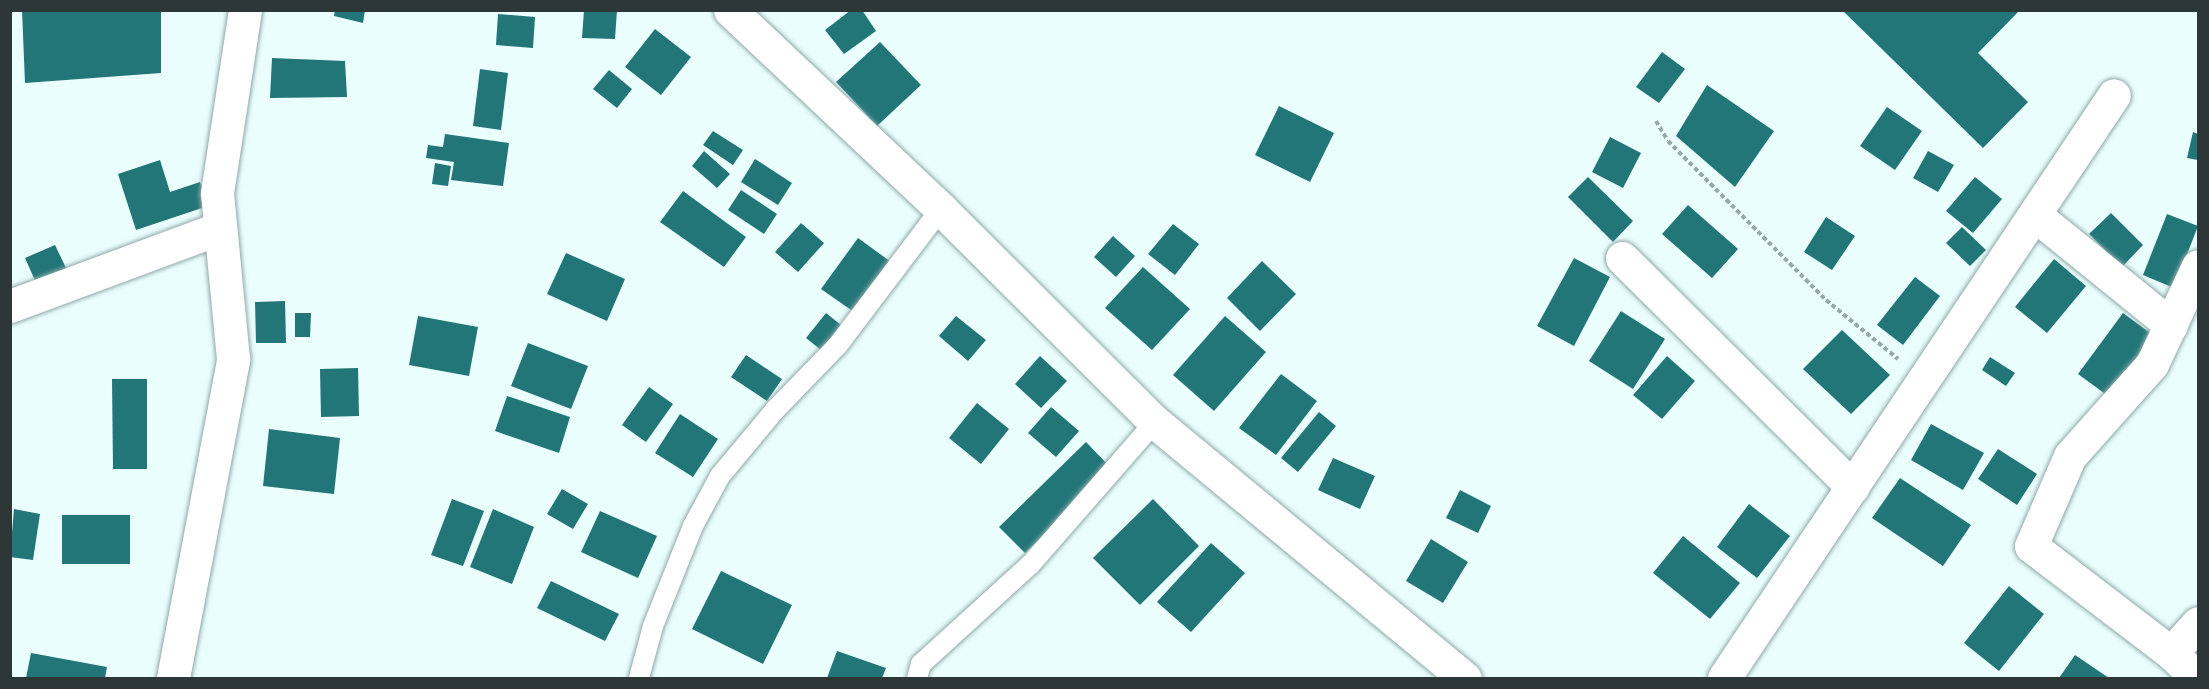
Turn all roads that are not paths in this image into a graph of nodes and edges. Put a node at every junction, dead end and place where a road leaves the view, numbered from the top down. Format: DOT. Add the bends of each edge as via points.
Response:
graph roads {
  1 [pos="245,10"];
  2 [pos="730,10"];
  3 [pos="2114,95"];
  4 [pos="942,209"];
  5 [pos="2035,215"];
  6 [pos="220,228"];
  7 [pos="1622,258"];
  8 [pos="2199,266"];
  9 [pos="10,306"];
  10 [pos="2171,325"];
  11 [pos="1155,422"];
  12 [pos="1853,487"];
  13 [pos="2199,623"];
  14 [pos="2171,653"];
  15 [pos="173,678"];
  16 [pos="639,678"];
  17 [pos="917,678"];
  18 [pos="1465,678"];
  19 [pos="1724,678"];
  20 [pos="2197,678"];
  1 -- 6 [label="street" via="217,193"];
  2 -- 4 [label="street"];
  3 -- 5 [label="street"];
  4 -- 11 [label="street"];
  4 -- 16 [label="lane" via="838,345 775,410 720,476 693,526 653,626"];
  5 -- 10 [label="street"];
  5 -- 12 [label="street"];
  6 -- 9 [label="street"];
  6 -- 15 [label="street" via="233,358"];
  7 -- 12 [label="street"];
  8 -- 10 [label="street"];
  10 -- 14 [label="street" via="2152,364 2070,456 2031,546"];
  11 -- 17 [label="lane" via="1031,564 921,664"];
  11 -- 18 [label="street"];
  12 -- 19 [label="street"];
  13 -- 14 [label="street"];
  14 -- 20 [label="street"];
}
